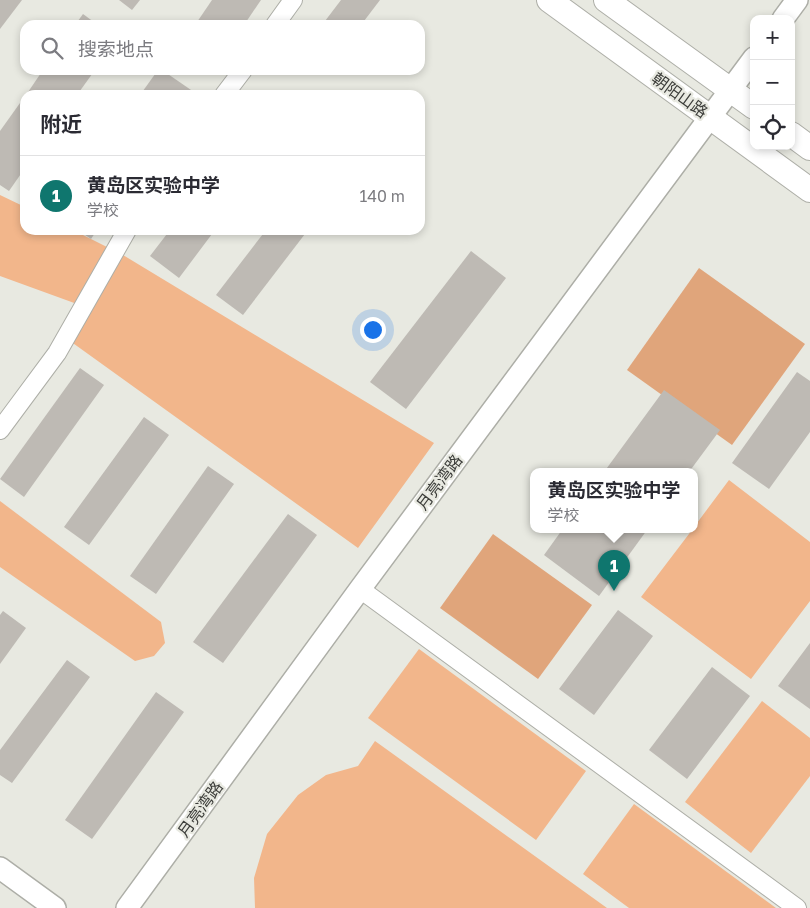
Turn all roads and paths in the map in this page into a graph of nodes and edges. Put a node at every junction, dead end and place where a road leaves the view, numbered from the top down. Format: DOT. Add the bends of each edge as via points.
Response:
graph roads {
  1 [pos="293,0"];
  2 [pos="549,0"];
  3 [pos="606,0"];
  4 [pos="797,0"];
  5 [pos="786,15"];
  6 [pos="279,20"];
  7 [pos="752,60"];
  8 [pos="238,75"];
  9 [pos="228,90"];
  10 [pos="730,90"];
  11 [pos="752,105"];
  12 [pos="710,117"];
  13 [pos="795,137"];
  14 [pos="810,148"];
  15 [pos="810,190"];
  16 [pos="124,235"];
  17 [pos="0,430"];
  18 [pos="360,589"];
  19 [pos="0,868"];
  20 [pos="55,908"];
  21 [pos="128,908"];
  22 [pos="796,908"];
  1 -- 6 [label="street"];
  2 -- 12 [label="main road, 朝阳山路"];
  3 -- 10 [label="main road, 朝阳山路"];
  4 -- 5 [label="street"];
  7 -- 10 [label="street, 月亮湾路"];
  8 -- 9 [label="street"];
  10 -- 11 [label="main road, 朝阳山路"];
  10 -- 12 [label="street, 月亮湾路"];
  12 -- 15 [label="main road, 朝阳山路"];
  12 -- 18 [label="street, 月亮湾路"];
  13 -- 14 [label="main road"];
  16 -- 17 [label="street" via="58,353"];
  18 -- 21 [label="street, 月亮湾路"];
  18 -- 22 [label="street"];
  19 -- 20 [label="street"];
}
